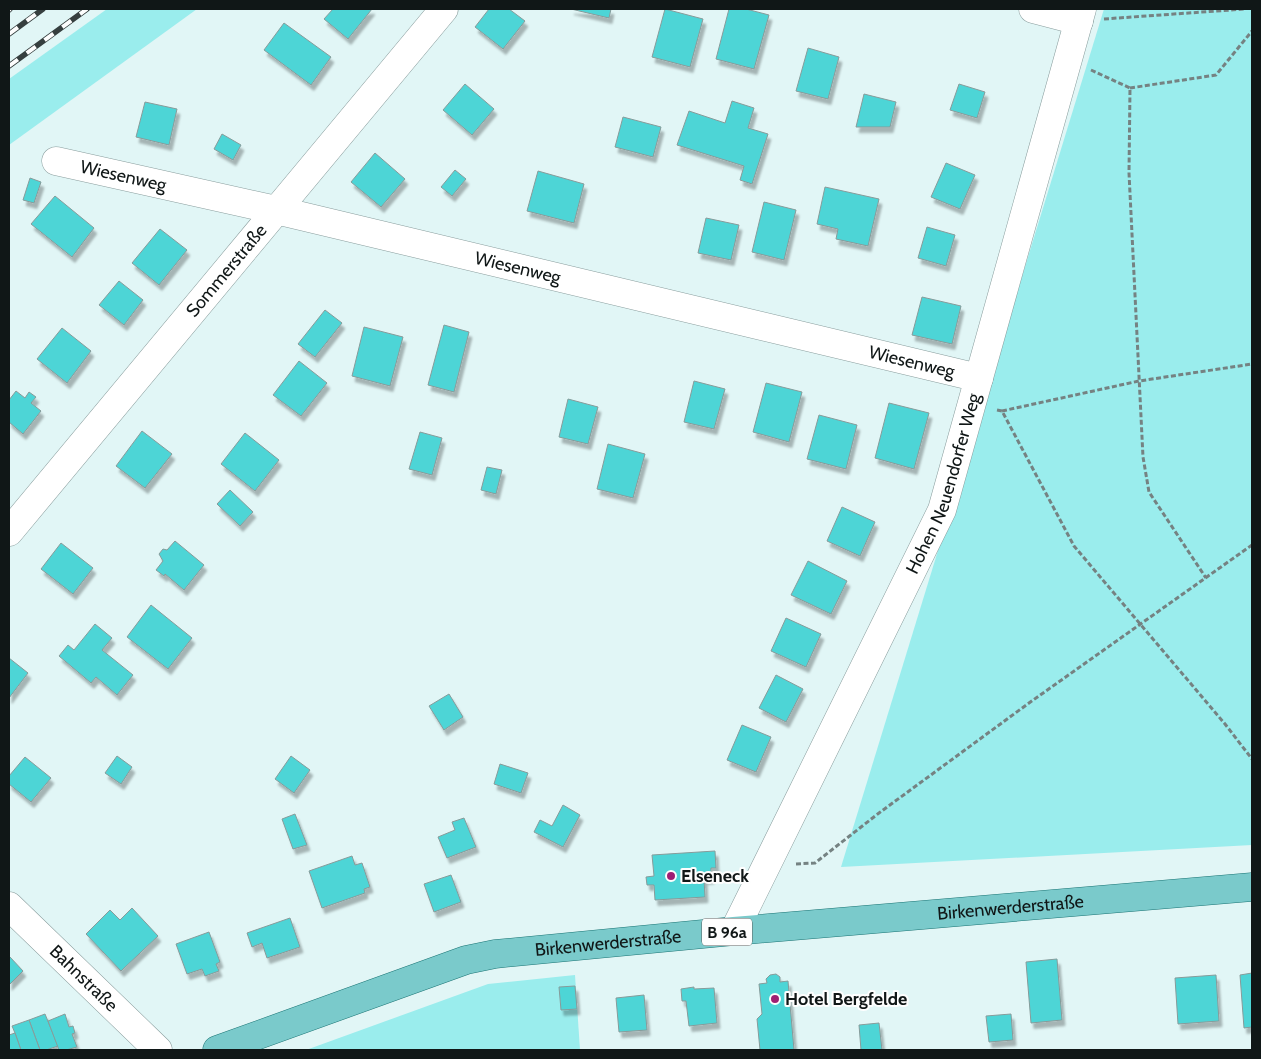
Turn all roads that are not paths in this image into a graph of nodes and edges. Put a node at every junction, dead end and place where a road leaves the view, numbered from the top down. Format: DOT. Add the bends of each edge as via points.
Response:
graph roads {
  1 [pos="444,9"];
  2 [pos="1033,9"];
  3 [pos="1080,15"];
  4 [pos="56,161"];
  5 [pos="276,210"];
  6 [pos="975,391"];
  7 [pos="9,532"];
  8 [pos="1252,886"];
  9 [pos="9,906"];
  10 [pos="734,931"];
  11 [pos="158,1050"];
  12 [pos="217,1050"];
  1 -- 5 [label="street, Sommerstraße"];
  2 -- 3 [label="street"];
  3 -- 6 [label="street, Hohen Neuendorfer Weg"];
  4 -- 5 [label="street, Wiesenweg"];
  5 -- 6 [label="street, Wiesenweg"];
  5 -- 7 [label="street, Sommerstraße"];
  6 -- 10 [label="street, Hohen Neuendorfer Weg" via="942,510"];
  8 -- 10 [label="main road, Birkenwerderstraße / B 96a"];
  9 -- 11 [label="street, Bahnstraße"];
  10 -- 12 [label="main road, Birkenwerderstraße / B 96a" via="481,956"];
}
